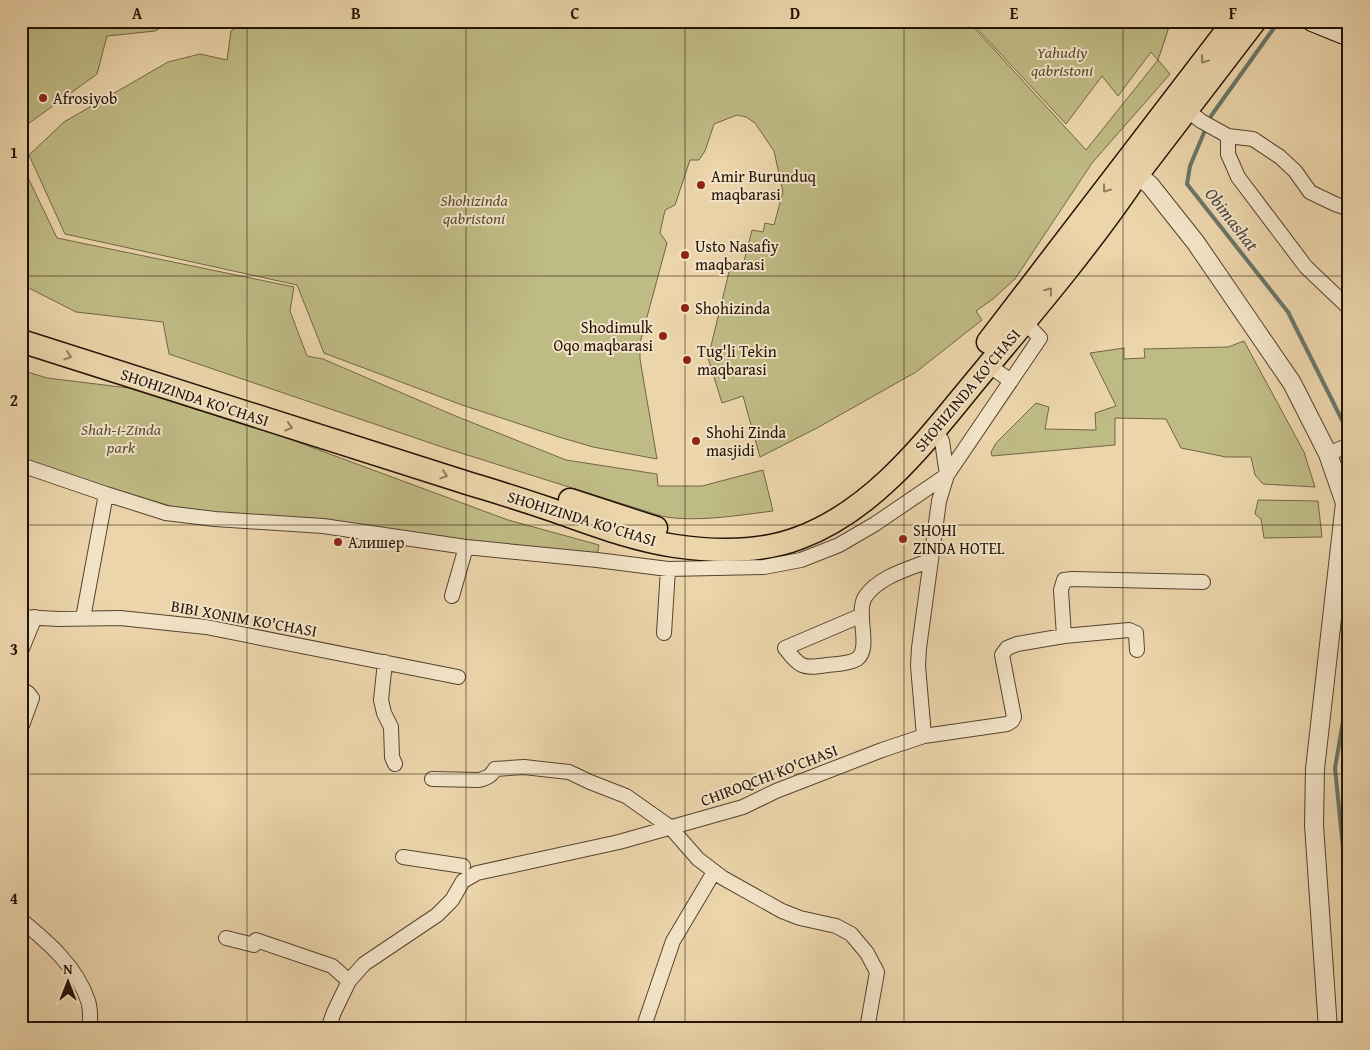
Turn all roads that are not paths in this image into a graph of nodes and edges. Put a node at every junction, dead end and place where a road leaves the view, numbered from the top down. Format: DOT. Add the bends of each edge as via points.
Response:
graph roads {
  1 [pos="1234,21"];
  2 [pos="1255,21"];
  3 [pos="1312,21"];
  4 [pos="1349,36"];
  5 [pos="1194,115"];
  6 [pos="1224,135"];
  7 [pos="1131,169"];
  8 [pos="1349,208"];
  9 [pos="1349,308"];
  10 [pos="1024,322"];
  11 [pos="21,324"];
  12 [pos="21,341"];
  13 [pos="988,365"];
  14 [pos="1011,381"];
  15 [pos="935,429"];
  16 [pos="1348,445"];
  17 [pos="1328,454"];
  18 [pos="21,466"];
  19 [pos="947,475"];
  20 [pos="106,494"];
  21 [pos="466,547"];
  22 [pos="931,560"];
  23 [pos="668,569"];
  24 [pos="1203,582"];
  25 [pos="452,596"];
  26 [pos="860,616"];
  27 [pos="28,617"];
  28 [pos="83,618"];
  29 [pos="664,633"];
  30 [pos="1064,636"];
  31 [pos="1138,650"];
  32 [pos="21,651"];
  33 [pos="385,662"];
  34 [pos="458,677"];
  35 [pos="21,689"];
  36 [pos="21,728"];
  37 [pos="924,736"];
  38 [pos="395,764"];
  39 [pos="432,779"];
  40 [pos="670,827"];
  41 [pos="403,857"];
  42 [pos="463,866"];
  43 [pos="714,872"];
  44 [pos="21,920"];
  45 [pos="226,938"];
  46 [pos="350,981"];
  47 [pos="90,1029"];
  48 [pos="328,1029"];
  49 [pos="643,1029"];
  50 [pos="867,1029"];
  51 [pos="1328,1029"];
  1 -- 7 [label="main road, SHOHIZINDA KO'CHASI, one-way"];
  2 -- 5 [label="main road, SHOHIZINDA KO'CHASI"];
  3 -- 4 [label="main road"];
  5 -- 6 [label="street"];
  5 -- 7 [label="main road, SHOHIZINDA KO'CHASI"];
  6 -- 8 [label="street" via="1253,139 1295,170 1310,192"];
  6 -- 9 [label="street" via="1238,177 1306,267"];
  10 -- 7 [label="main road, SHOHIZINDA KO'CHASI, one-way" via="1121,199"];
  7 -- 11 [label="main road, SHOHIZINDA KO'CHASI, one-way" via="875,472 848,495 817,514 782,529 748,535 692,534 640,523 502,477 185,380"];
  7 -- 17 [label="street" via="1150,185 1196,243 1255,328 1292,383"];
  10 -- 13 [label="main road, SHOHIZINDA KO'CHASI"];
  10 -- 14 [label="street" via="1040,338"];
  12 -- 15 [label="main road, SHOHIZINDA KO'CHASI, one-way" via="537,504 619,533 675,546 716,550 759,549 819,530 872,495"];
  13 -- 14 [label="street"];
  13 -- 15 [label="main road, SHOHIZINDA KO'CHASI"];
  14 -- 19 [label="street"];
  15 -- 19 [label="street" via="942,441"];
  16 -- 17 [label="street"];
  17 -- 51 [label="street" via="1345,503 1315,770 1314,825"];
  18 -- 20 [label="street"];
  19 -- 22 [label="street" via="939,501"];
  19 -- 23 [label="street" via="839,545 801,560 764,567"];
  20 -- 21 [label="street" via="166,513 323,526"];
  20 -- 28 [label="street"];
  21 -- 23 [label="street"];
  21 -- 25 [label="street"];
  22 -- 26 [label="street" via="874,586 864,598"];
  22 -- 37 [label="street" via="918,666"];
  23 -- 29 [label="street"];
  24 -- 30 [label="street" via="1064,580 1061,590"];
  26 -- 26 [label="street" via="835,626 785,648 797,663 809,668 850,662 862,653"];
  27 -- 28 [label="street, BIBI XONIM KO'CHASI"];
  27 -- 32 [label="street"];
  28 -- 33 [label="street, BIBI XONIM KO'CHASI" via="120,618 206,627"];
  30 -- 31 [label="street" via="1134,630"];
  30 -- 37 [label="street, CHIROQCHI KO'CHASI" via="1016,644 1002,655 1014,717 1012,721"];
  33 -- 34 [label="street, BIBI XONIM KO'CHASI"];
  33 -- 38 [label="street" via="381,700 391,727"];
  35 -- 36 [label="street" via="32,698"];
  37 -- 40 [label="street, CHIROQCHI KO'CHASI" via="776,791 743,807"];
  39 -- 40 [label="street" via="479,780 492,775 496,769 524,767 569,772 626,796"];
  40 -- 43 [label="street"];
  40 -- 46 [label="street, CHIROQCHI KO'CHASI" via="619,842 477,873 463,881 452,900 437,915 364,964"];
  41 -- 42 [label="street"];
  43 -- 49 [label="street" via="673,941"];
  43 -- 50 [label="street" via="782,911 836,926 851,934 877,972"];
  44 -- 47 [label="street" via="42,936 73,970 88,1002"];
  45 -- 46 [label="street" via="254,945 256,940 300,954 332,966"];
  46 -- 48 [label="street, CHIROQCHI KO'CHASI"];
}
